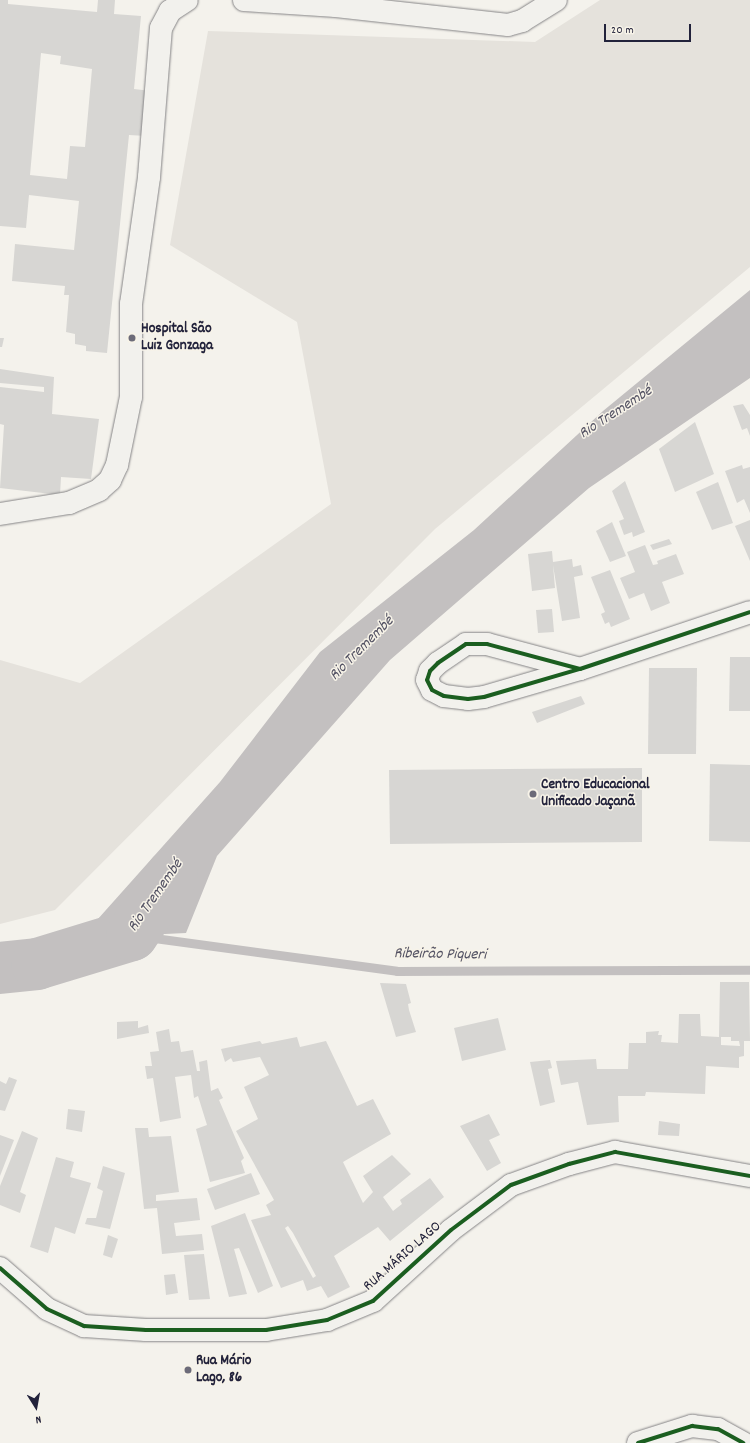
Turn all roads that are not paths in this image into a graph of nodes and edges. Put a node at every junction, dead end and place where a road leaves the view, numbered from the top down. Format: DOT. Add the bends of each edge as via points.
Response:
graph roads {
  1 [pos="187,0"];
  2 [pos="244,0"];
  3 [pos="556,0"];
  4 [pos="0,514"];
  5 [pos="750,612"];
  6 [pos="580,669"];
  7 [pos="750,1176"];
  8 [pos="0,1268"];
  9 [pos="644,1442"];
  10 [pos="743,1443"];
  1 -- 4 [label="street" via="170,11 161,28 149,177 131,304 130,398 117,465 110,480 99,490 69,503"];
  2 -- 3 [label="street" via="336,6 508,25 522,21"];
  5 -- 6 [label="street"];
  6 -- 6 [label="street" via="506,692 468,699 444,696 432,690 427,680 430,671 438,663 466,644 487,644"];
  7 -- 8 [label="street, RUA MÁRIO LAGO" via="615,1152 569,1164 512,1184 451,1230 373,1301 327,1320 266,1330 146,1330 84,1326 47,1308"];
  9 -- 10 [label="street" via="692,1426 718,1429"];
}
